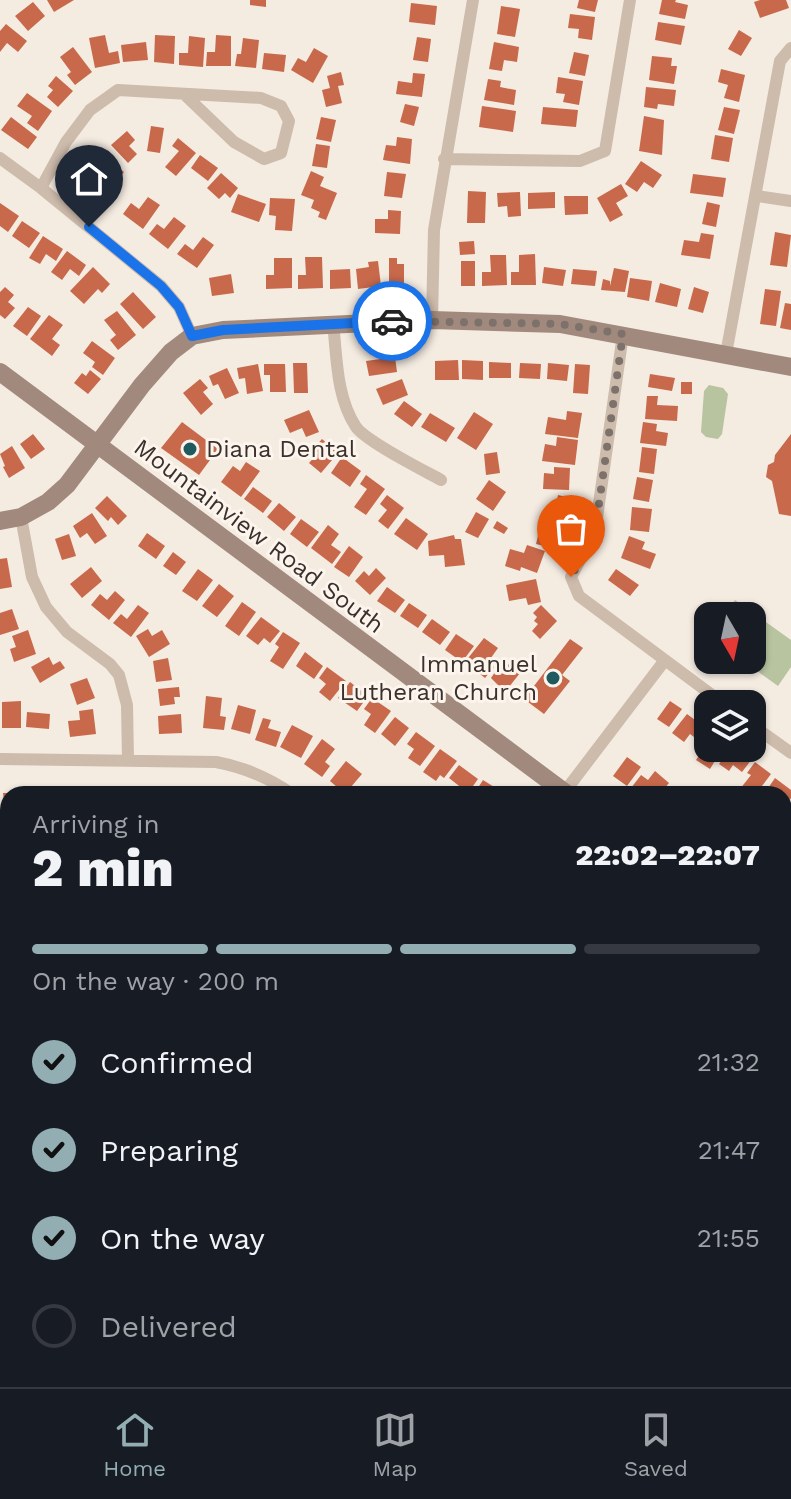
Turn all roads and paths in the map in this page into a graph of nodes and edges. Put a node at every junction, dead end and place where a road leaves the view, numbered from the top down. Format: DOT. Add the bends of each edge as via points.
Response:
graph roads {
  1 [pos="473,0"];
  2 [pos="630,0"];
  3 [pos="791,48"];
  4 [pos="185,95"];
  5 [pos="0,158"];
  6 [pos="444,159"];
  7 [pos="41,188"];
  8 [pos="757,196"];
  9 [pos="791,201"];
  10 [pos="432,320"];
  11 [pos="333,323"];
  12 [pos="623,334"];
  13 [pos="192,336"];
  14 [pos="726,354"];
  15 [pos="791,367"];
  16 [pos="0,372"];
  17 [pos="98,445"];
  18 [pos="441,480"];
  19 [pos="21,517"];
  20 [pos="0,521"];
  21 [pos="665,660"];
  22 [pos="705,690"];
  23 [pos="766,735"];
  24 [pos="791,753"];
  25 [pos="0,759"];
  26 [pos="128,760"];
  27 [pos="281,786"];
  28 [pos="556,786"];
  29 [pos="570,786"];
  1 -- 6 [label="street"];
  2 -- 6 [label="street" via="605,151 580,161"];
  3 -- 8 [label="street" via="780,61"];
  4 -- 4 [label="street" via="234,142 264,159 281,153 289,121 281,106 261,98"];
  4 -- 7 [label="street" via="118,90 90,110"];
  5 -- 7 [label="street"];
  6 -- 10 [label="street" via="434,230"];
  7 -- 13 [label="street" via="161,286 179,307"];
  8 -- 9 [label="street"];
  8 -- 14 [label="street"];
  10 -- 11 [label="street"];
  10 -- 12 [label="street" via="560,324"];
  11 -- 13 [label="street"];
  11 -- 18 [label="street" via="342,395 357,429"];
  12 -- 14 [label="street"];
  12 -- 21 [label="street" via="595,532 571,577 579,596"];
  13 -- 17 [label="street" via="142,385"];
  14 -- 15 [label="street"];
  16 -- 17 [label="street, Mountainview Road South"];
  17 -- 19 [label="street" via="67,485"];
  17 -- 28 [label="street, Mountainview Road South"];
  19 -- 20 [label="street"];
  19 -- 26 [label="street" via="32,577 46,607 119,675 127,705"];
  21 -- 22 [label="street"];
  21 -- 29 [label="street"];
  23 -- 24 [label="street"];
  25 -- 26 [label="street"];
  26 -- 27 [label="street" via="216,762"];
}
